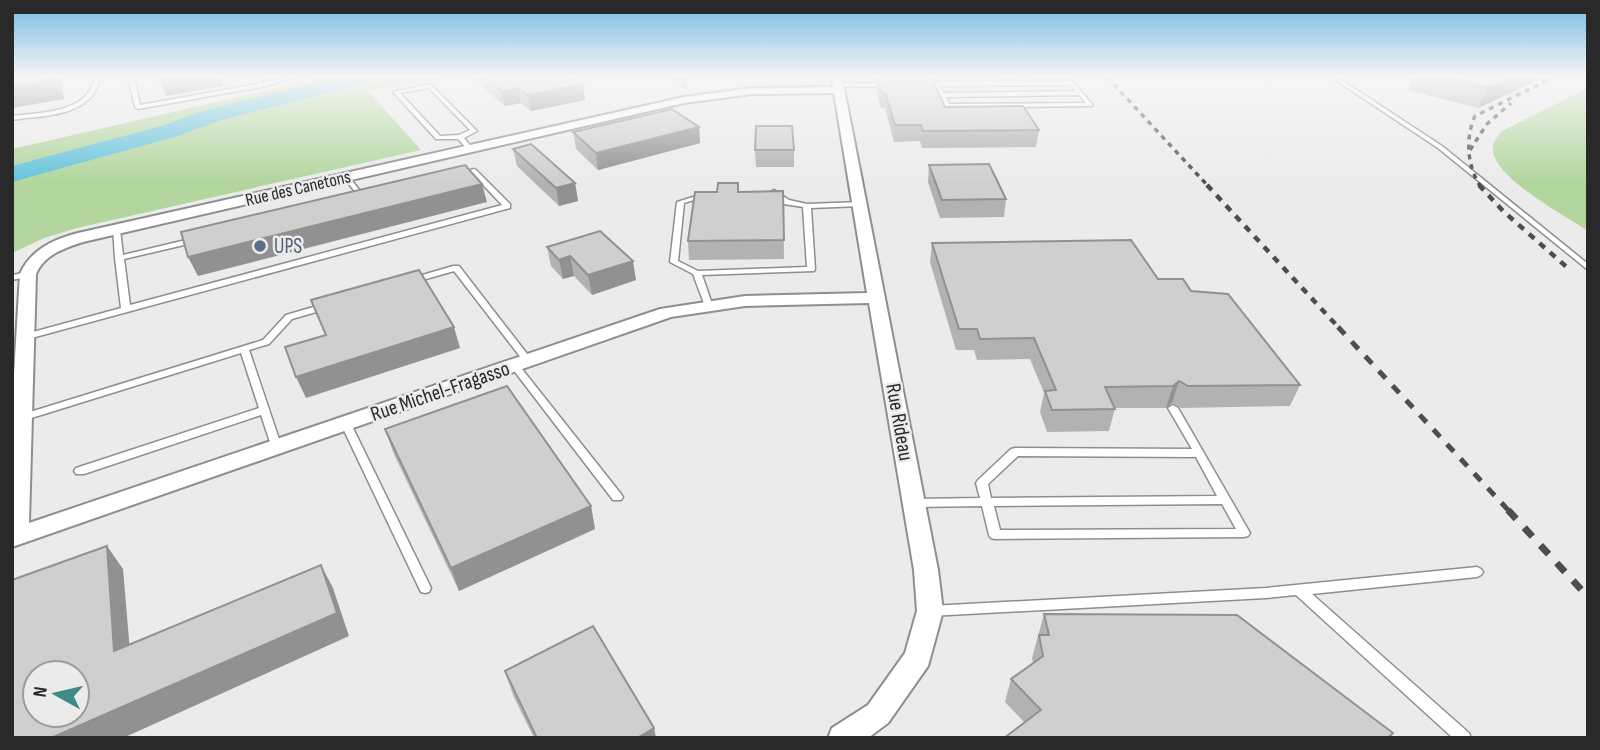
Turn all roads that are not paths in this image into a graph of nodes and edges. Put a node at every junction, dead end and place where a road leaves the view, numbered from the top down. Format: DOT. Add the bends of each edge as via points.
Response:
graph roads {
  1 [pos="46,112"];
  2 [pos="414,112"];
  3 [pos="455,112"];
  4 [pos="641,112"];
  5 [pos="843,112"];
  6 [pos="1386,112"];
  7 [pos="12,118"];
  8 [pos="460,137"];
  9 [pos="470,149"];
  10 [pos="346,177"];
  11 [pos="449,177"];
  12 [pos="763,192"];
  13 [pos="711,194"];
  14 [pos="375,195"];
  15 [pos="363,198"];
  16 [pos="349,201"];
  17 [pos="860,204"];
  18 [pos="807,206"];
  19 [pos="116,230"];
  20 [pos="200,238"];
  21 [pos="119,258"];
  22 [pos="1588,268"];
  23 [pos="697,273"];
  24 [pos="28,274"];
  25 [pos="12,278"];
  26 [pos="405,283"];
  27 [pos="878,298"];
  28 [pos="340,302"];
  29 [pos="708,304"];
  30 [pos="126,309"];
  31 [pos="19,317"];
  32 [pos="25,337"];
  33 [pos="244,349"];
  34 [pos="522,363"];
  35 [pos="17,377"];
  36 [pos="1173,408"];
  37 [pos="264,410"];
  38 [pos="21,418"];
  39 [pos="346,424"];
  40 [pos="277,448"];
  41 [pos="1199,453"];
  42 [pos="80,471"];
  43 [pos="617,497"];
  44 [pos="1225,500"];
  45 [pos="986,502"];
  46 [pos="914,503"];
  47 [pos="15,537"];
  48 [pos="1477,572"];
  49 [pos="425,588"];
  50 [pos="1299,590"];
  51 [pos="930,611"];
  52 [pos="843,738"];
  53 [pos="1464,738"];
  1 -- 7 [label="lane"];
  2 -- 8 [label="lane" via="438,138"];
  3 -- 8 [label="lane" via="474,131"];
  4 -- 9 [label="street, Rue des Canetons"];
  5 -- 17 [label="street, Rue Rideau"];
  6 -- 22 [label="lane" via="1440,147"];
  8 -- 9 [label="lane"];
  9 -- 10 [label="street, Rue des Canetons"];
  10 -- 15 [label="lane"];
  10 -- 19 [label="street, Rue des Canetons"];
  11 -- 30 [label="lane" via="474,171 508,206"];
  12 -- 18 [label="lane" via="776,192 787,202"];
  13 -- 23 [label="lane" via="681,202 674,262"];
  14 -- 15 [label="lane"];
  15 -- 16 [label="lane"];
  17 -- 18 [label="lane"];
  17 -- 27 [label="street, Rue Rideau"];
  18 -- 23 [label="lane" via="811,269"];
  19 -- 21 [label="lane"];
  19 -- 24 [label="street, Rue des Canetons" via="57,246 40,256"];
  20 -- 21 [label="lane"];
  21 -- 30 [label="lane"];
  23 -- 29 [label="lane"];
  24 -- 25 [label="lane"];
  24 -- 31 [label="street"];
  26 -- 34 [label="lane" via="456,268"];
  27 -- 29 [label="street, Rue Michel-Fragasso"];
  27 -- 46 [label="street, Rue Rideau"];
  28 -- 33 [label="lane" via="289,317 266,341"];
  29 -- 34 [label="street, Rue Michel-Fragasso" via="666,313"];
  30 -- 32 [label="lane"];
  31 -- 32 [label="street"];
  32 -- 35 [label="street"];
  33 -- 37 [label="lane"];
  33 -- 38 [label="lane"];
  34 -- 39 [label="street, Rue Michel-Fragasso"];
  34 -- 43 [label="lane"];
  35 -- 38 [label="street"];
  36 -- 41 [label="lane"];
  37 -- 40 [label="lane"];
  37 -- 42 [label="lane"];
  38 -- 47 [label="street"];
  39 -- 40 [label="street, Rue Michel-Fragasso"];
  39 -- 49 [label="lane"];
  40 -- 47 [label="street, Rue Michel-Fragasso"];
  41 -- 44 [label="lane"];
  41 -- 45 [label="lane" via="1015,452 982,483"];
  44 -- 45 [label="lane"];
  44 -- 45 [label="lane" via="1244,533 995,535"];
  45 -- 46 [label="lane"];
  46 -- 51 [label="street, Rue Rideau"];
  48 -- 50 [label="lane"];
  50 -- 51 [label="lane"];
  50 -- 53 [label="lane"];
  51 -- 52 [label="street, Rue Rideau" via="918,657 878,714"];
}
